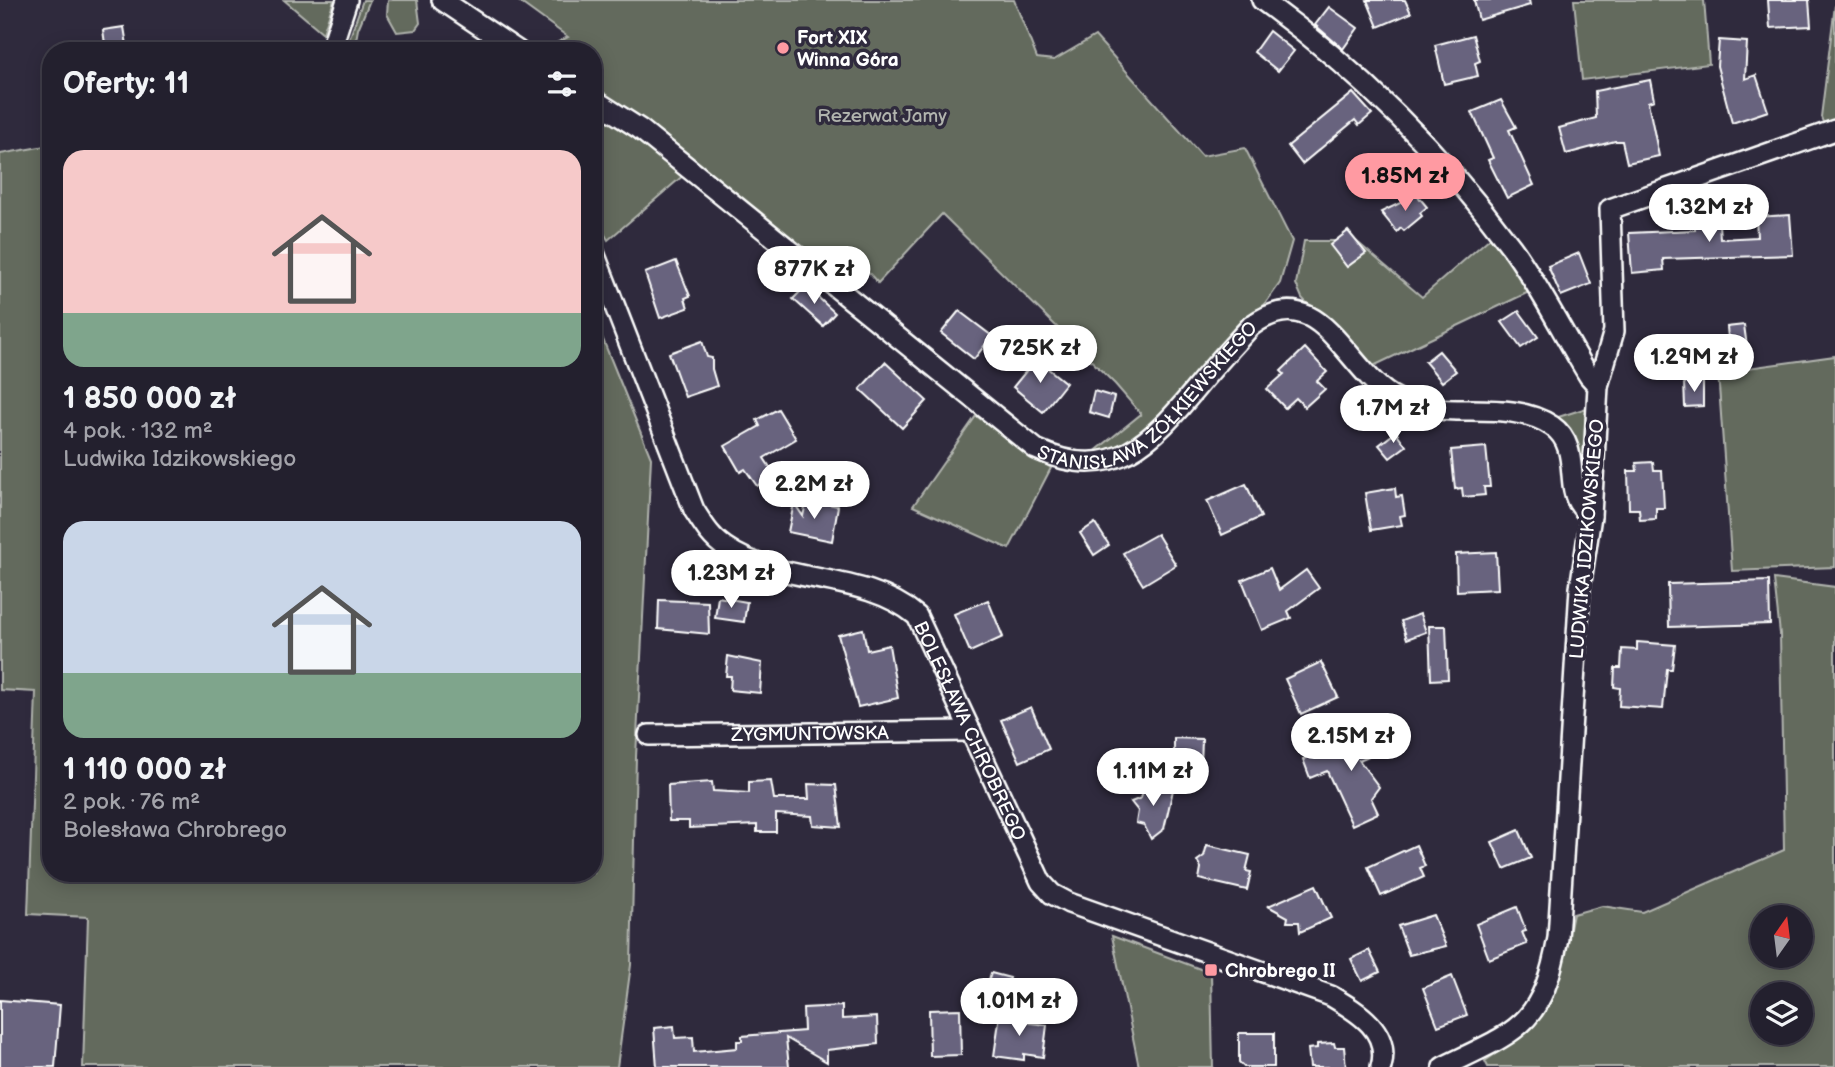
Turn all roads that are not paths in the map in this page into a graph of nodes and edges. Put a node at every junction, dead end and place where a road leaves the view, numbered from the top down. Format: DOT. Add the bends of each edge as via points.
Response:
graph roads {
  1 [pos="347,0"];
  2 [pos="442,0"];
  3 [pos="1262,0"];
  4 [pos="334,42"];
  5 [pos="505,42"];
  6 [pos="602,105"];
  7 [pos="1835,130"];
  8 [pos="602,273"];
  9 [pos="1598,386"];
  10 [pos="1591,516"];
  11 [pos="971,731"];
  12 [pos="649,735"];
  13 [pos="1381,1067"];
  14 [pos="1443,1067"];
  1 -- 4 [label="street"];
  2 -- 5 [label="street"];
  3 -- 9 [label="street" via="1386,103 1452,174 1513,250"];
  6 -- 10 [label="street, STANISŁAWA ŻÓŁKIEWSKIEGO" via="640,129 1036,449 1058,459 1083,463 1112,460 1143,446 1162,431 1251,326 1281,310 1300,311 1314,317 1373,382 1393,397 1451,410 1502,411 1553,427 1571,456 1578,503"];
  7 -- 9 [label="street, LUDWIKA IDZIKOWSKIEGO" via="1610,209 1614,331"];
  8 -- 11 [label="street, BOLESŁAWA CHROBREGO" via="694,510 710,534 743,558 890,597 905,606 917,616"];
  9 -- 10 [label="street, LUDWIKA IDZIKOWSKIEGO"];
  10 -- 14 [label="street, LUDWIKA IDZIKOWSKIEGO" via="1581,579 1558,938 1551,973 1542,998 1524,1022 1502,1040"];
  11 -- 12 [label="street, ZYGMUNTOWSKA"];
  11 -- 13 [label="street, BOLESŁAWA CHROBREGO" via="1041,882 1052,894 1332,996 1360,1013 1379,1034 1384,1055"];
}
